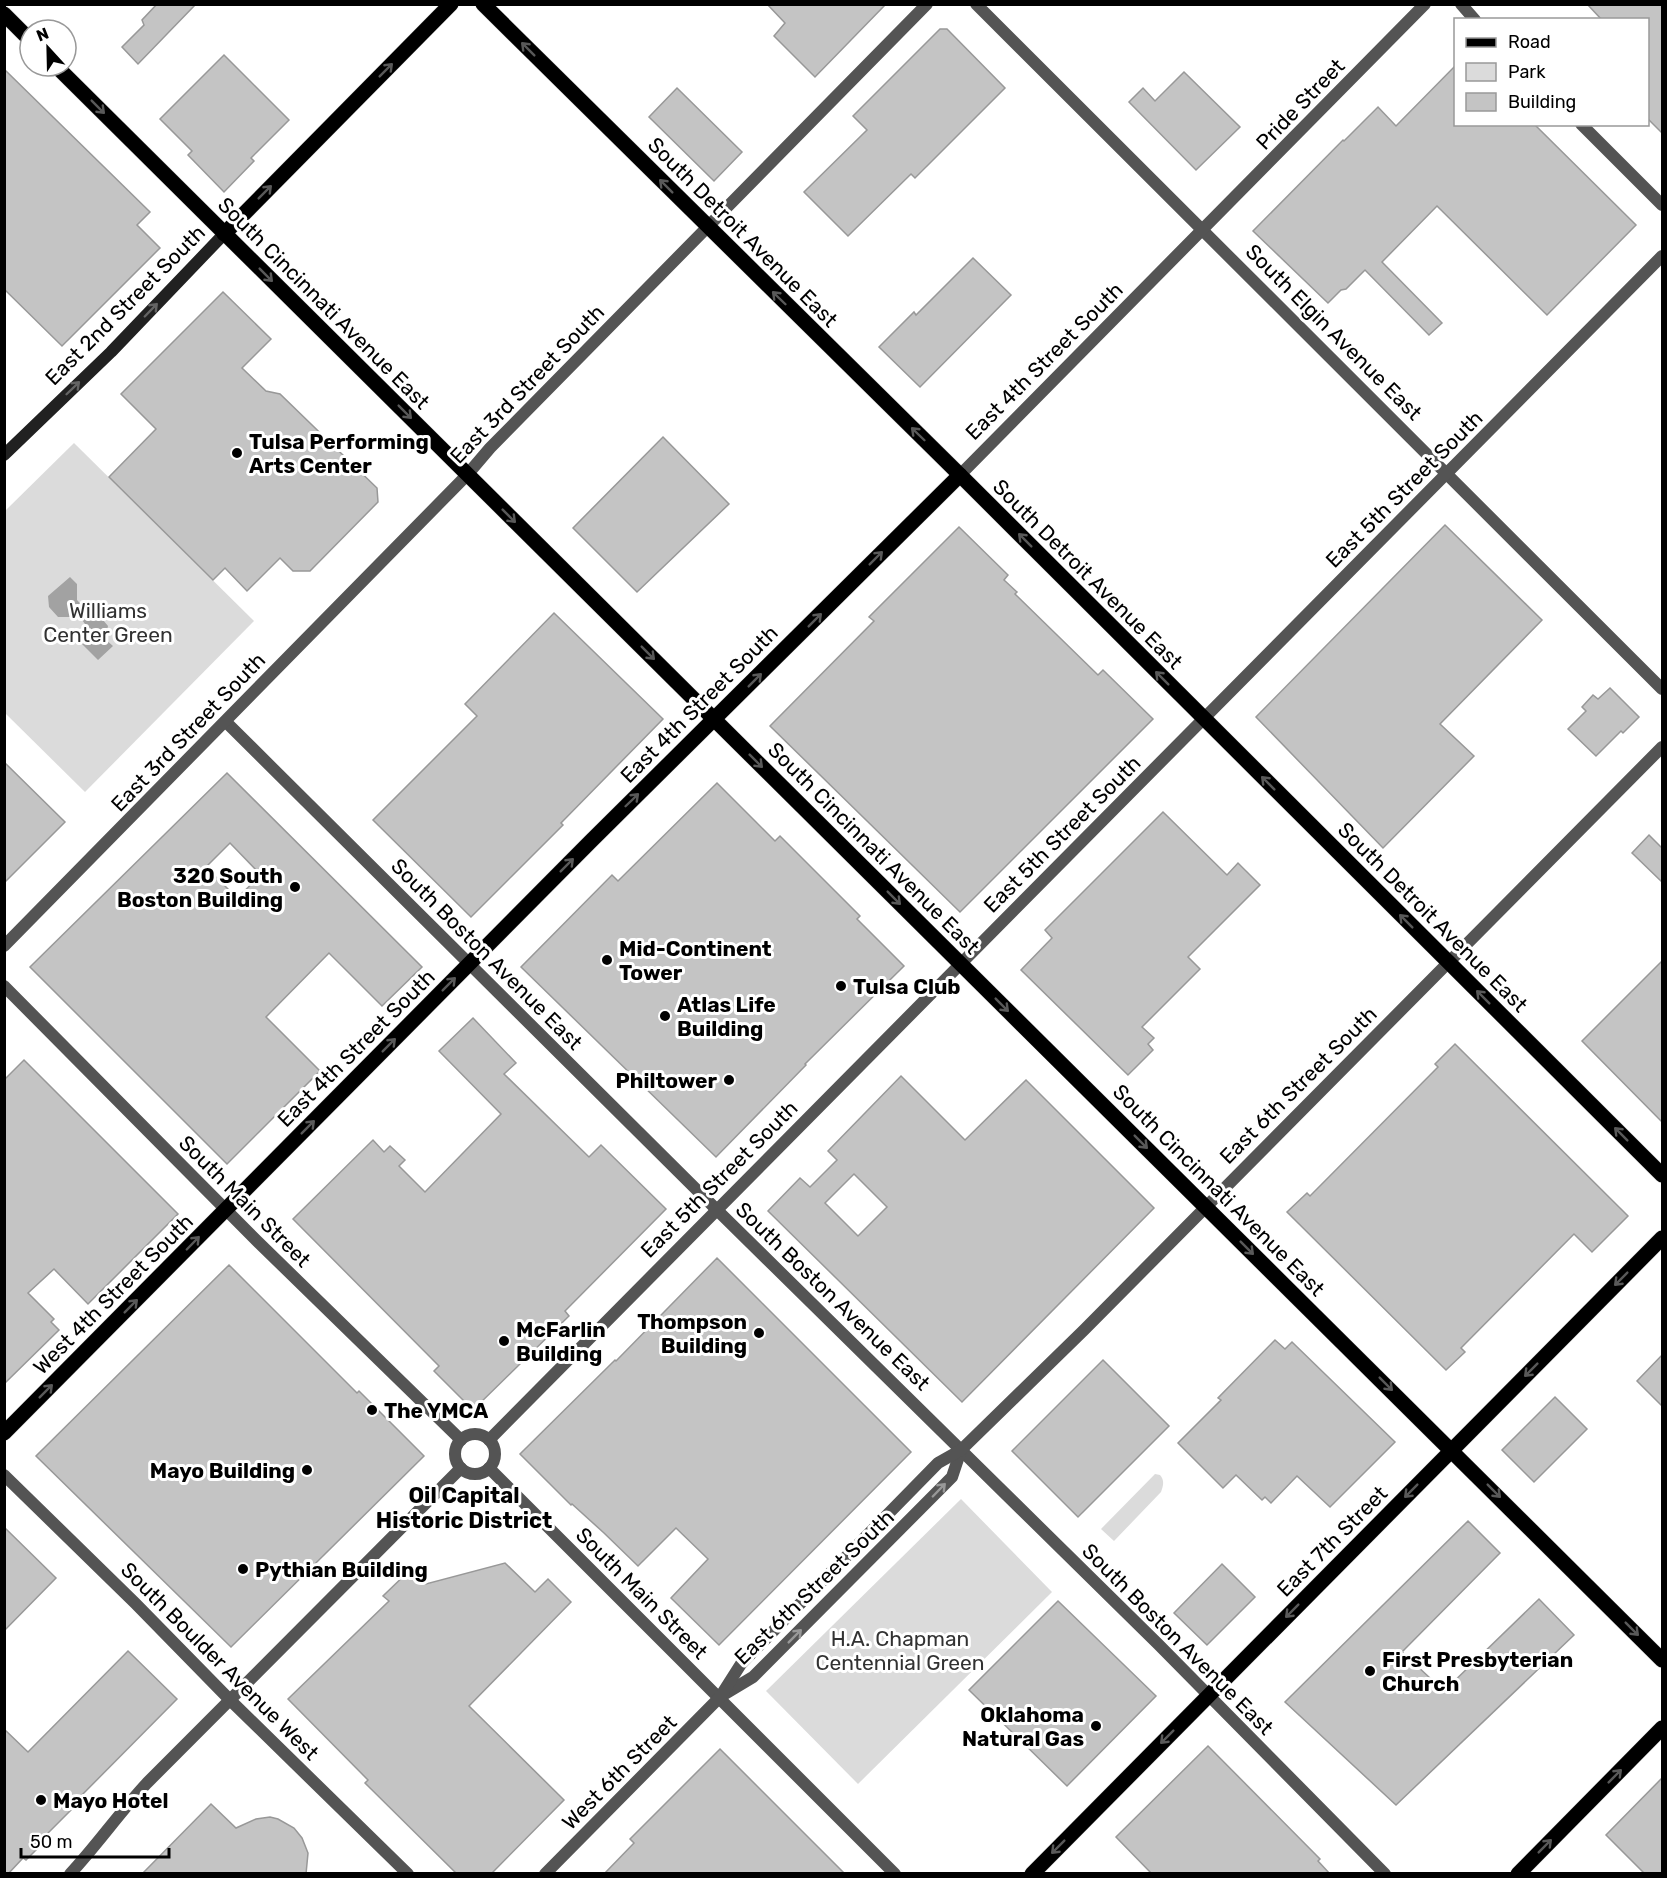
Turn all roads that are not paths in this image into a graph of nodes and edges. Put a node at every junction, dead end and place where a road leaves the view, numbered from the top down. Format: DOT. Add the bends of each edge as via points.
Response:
graph roads {
  1 [pos="451,4"];
  2 [pos="483,4"];
  3 [pos="927,4"];
  4 [pos="976,4"];
  5 [pos="1425,4"];
  6 [pos="1461,4"];
  7 [pos="4,14"];
  8 [pos="1474,18"];
  9 [pos="18,28"];
  10 [pos="68,78"];
  11 [pos="1583,126"];
  12 [pos="1662,206"];
  13 [pos="708,227"];
  14 [pos="1204,230"];
  15 [pos="224,234"];
  16 [pos="1662,256"];
  17 [pos="4,455"];
  18 [pos="1447,472"];
  19 [pos="467,475"];
  20 [pos="960,475"];
  21 [pos="1662,689"];
  22 [pos="715,719"];
  23 [pos="1203,720"];
  24 [pos="226,722"];
  25 [pos="1662,747"];
  26 [pos="4,946"];
  27 [pos="1448,962"];
  28 [pos="469,964"];
  29 [pos="960,964"];
  30 [pos="4,986"];
  31 [pos="1662,1175"];
  32 [pos="1205,1206"];
  33 [pos="716,1209"];
  34 [pos="225,1210"];
  35 [pos="1662,1238"];
  36 [pos="4,1432"];
  37 [pos="461,1440"];
  38 [pos="489,1440"];
  39 [pos="961,1450"];
  40 [pos="1452,1450"];
  41 [pos="461,1468"];
  42 [pos="489,1468"];
  43 [pos="4,1475"];
  44 [pos="1662,1660"];
  45 [pos="1208,1696"];
  46 [pos="720,1697"];
  47 [pos="230,1700"];
  48 [pos="1662,1728"];
  49 [pos="70,1874"];
  50 [pos="408,1874"];
  51 [pos="545,1874"];
  52 [pos="895,1874"];
  53 [pos="1032,1874"];
  54 [pos="1385,1874"];
  55 [pos="1518,1874"];
  15 -- 1 [label="main road, East 2nd Street South, one-way"];
  13 -- 2 [label="main road, South Detroit Avenue East, one-way"];
  3 -- 13 [label="street, East 3rd Street South"];
  4 -- 14 [label="street, South Elgin Avenue East"];
  5 -- 14 [label="street, Pride Street"];
  6 -- 8 [label="street"];
  7 -- 9 [label="main road"];
  10 -- 15 [label="main road, South Cincinnati Avenue East, one-way"];
  11 -- 12 [label="street"];
  13 -- 19 [label="street, East 3rd Street South"];
  20 -- 13 [label="main road, South Detroit Avenue East, one-way"];
  14 -- 18 [label="street, South Elgin Avenue East"];
  14 -- 20 [label="street, East 4th Street South"];
  17 -- 15 [label="main road, East 2nd Street South, one-way" via="111,352"];
  15 -- 19 [label="main road, South Cincinnati Avenue East, one-way"];
  16 -- 18 [label="street, East 5th Street South"];
  18 -- 21 [label="street, South Elgin Avenue East"];
  18 -- 23 [label="street, East 5th Street South"];
  19 -- 22 [label="main road, South Cincinnati Avenue East, one-way"];
  19 -- 24 [label="street, East 3rd Street South"];
  22 -- 20 [label="main road, East 4th Street South, one-way"];
  23 -- 20 [label="main road, South Detroit Avenue East, one-way"];
  28 -- 22 [label="main road, East 4th Street South, one-way"];
  22 -- 29 [label="main road, South Cincinnati Avenue East, one-way"];
  27 -- 23 [label="main road, South Detroit Avenue East, one-way"];
  23 -- 29 [label="street, East 5th Street South"];
  24 -- 26 [label="street, East 3rd Street South"];
  24 -- 28 [label="street, South Boston Avenue East"];
  25 -- 27 [label="street, East 6th Street South"];
  31 -- 27 [label="main road, South Detroit Avenue East, one-way"];
  27 -- 32 [label="street, East 6th Street South"];
  28 -- 33 [label="street, South Boston Avenue East"];
  34 -- 28 [label="main road, East 4th Street South, one-way"];
  29 -- 32 [label="main road, South Cincinnati Avenue East, one-way"];
  29 -- 33 [label="street, East 5th Street South"];
  30 -- 34 [label="street, South Main Street"];
  32 -- 39 [label="street, East 6th Street South"];
  32 -- 40 [label="main road, South Cincinnati Avenue East, one-way"];
  33 -- 38 [label="street, East 5th Street South"];
  33 -- 39 [label="street, South Boston Avenue East"];
  36 -- 34 [label="main road, West 4th Street South, one-way"];
  34 -- 37 [label="street, South Main Street"];
  35 -- 40 [label="main road, East 7th Street, one-way"];
  37 -- 38 [label="street" via="476,1434"];
  37 -- 41 [label="street" via="455,1454"];
  38 -- 42 [label="street" via="495,1455"];
  39 -- 45 [label="street, South Boston Avenue East"];
  39 -- 46 [label="street, East 6th Street South" via="938,1463 796,1607 741,1664"];
  46 -- 39 [label="street, East 6th Street South, one-way" via="753,1677 931,1499 952,1477"];
  40 -- 44 [label="main road, South Cincinnati Avenue East, one-way"];
  40 -- 45 [label="main road, East 7th Street, one-way"];
  41 -- 42 [label="street" via="475,1474"];
  41 -- 47 [label="street"];
  42 -- 46 [label="street, South Main Street"];
  43 -- 47 [label="street, South Boulder Avenue West"];
  45 -- 53 [label="main road, East 7th Street, one-way"];
  45 -- 54 [label="street, South Boston Avenue East"];
  46 -- 51 [label="street, West 6th Street"];
  46 -- 52 [label="street, South Main Street"];
  47 -- 49 [label="street" via="129,1802"];
  47 -- 50 [label="street, South Boulder Avenue West"];
  55 -- 48 [label="main road, one-way"];
}
